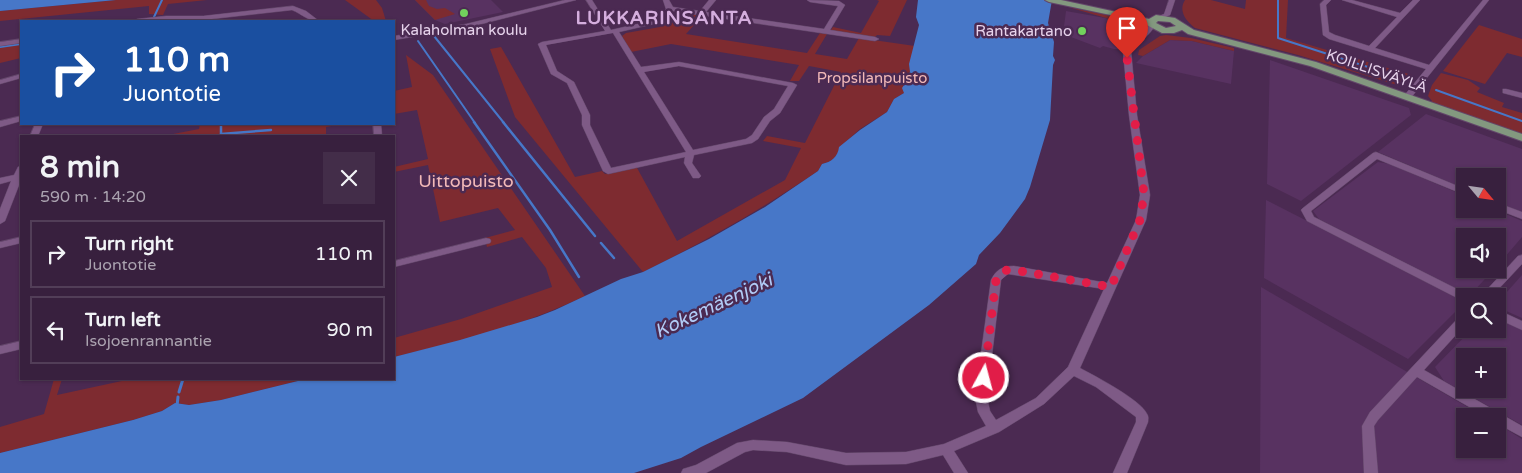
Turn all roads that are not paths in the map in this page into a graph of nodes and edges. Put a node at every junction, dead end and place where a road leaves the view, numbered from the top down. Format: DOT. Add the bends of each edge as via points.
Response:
graph roads {
  1 [pos="574,0"];
  2 [pos="589,0"];
  3 [pos="666,0"];
  4 [pos="714,0"];
  5 [pos="810,0"];
  6 [pos="1049,0"];
  7 [pos="1328,0"];
  8 [pos="1345,0"];
  9 [pos="1417,0"];
  10 [pos="1486,0"];
  11 [pos="546,3"];
  12 [pos="1172,3"];
  13 [pos="670,9"];
  14 [pos="702,13"];
  15 [pos="1402,16"];
  16 [pos="147,20"];
  17 [pos="315,20"];
  18 [pos="1155,21"];
  19 [pos="1179,24"];
  20 [pos="612,31"];
  21 [pos="1168,31"];
  22 [pos="826,32"];
  23 [pos="395,38"];
  24 [pos="1140,38"];
  25 [pos="876,39"];
  26 [pos="20,40"];
  27 [pos="1219,40"];
  28 [pos="0,44"];
  29 [pos="1370,49"];
  30 [pos="1431,68"];
  31 [pos="640,70"];
  32 [pos="20,76"];
  33 [pos="0,82"];
  34 [pos="1506,91"];
  35 [pos="1522,96"];
  36 [pos="1407,97"];
  37 [pos="20,118"];
  38 [pos="0,124"];
  39 [pos="1522,138"];
  40 [pos="690,152"];
  41 [pos="19,173"];
  42 [pos="696,176"];
  43 [pos="0,181"];
  44 [pos="1456,188"];
  45 [pos="1506,209"];
  46 [pos="1522,216"];
  47 [pos="0,221"];
  48 [pos="20,240"];
  49 [pos="486,241"];
  50 [pos="0,245"];
  51 [pos="1522,258"];
  52 [pos="395,260"];
  53 [pos="1111,287"];
  54 [pos="1494,288"];
  55 [pos="1456,293"];
  56 [pos="1506,318"];
  57 [pos="1522,326"];
  58 [pos="1456,328"];
  59 [pos="20,345"];
  60 [pos="0,350"];
  61 [pos="1073,370"];
  62 [pos="1416,371"];
  63 [pos="1480,408"];
  64 [pos="1506,423"];
  65 [pos="994,428"];
  66 [pos="1522,432"];
  67 [pos="946,449"];
  68 [pos="696,472"];
  69 [pos="961,473"];
  70 [pos="1120,473"];
  71 [pos="1371,473"];
  1 -- 11 [label="street"];
  2 -- 20 [label="street"];
  3 -- 13 [label="street"];
  4 -- 14 [label="street"];
  5 -- 22 [label="street" via="842,5"];
  6 -- 18 [label="main road"];
  7 -- 29 [label="street" via="1323,4 1326,33"];
  8 -- 15 [label="street"];
  9 -- 15 [label="street"];
  10 -- 30 [label="street"];
  11 -- 23 [label="street" via="466,26"];
  12 -- 18 [label="street" via="1166,16"];
  12 -- 19 [label="street"];
  13 -- 14 [label="street"];
  13 -- 20 [label="street" via="656,22"];
  14 -- 22 [label="street"];
  15 -- 29 [label="street"];
  16 -- 17 [label="street" via="203,18 293,8"];
  18 -- 19 [label="main road, KOILLISVÄYLÄ"];
  18 -- 21 [label="main road, KOILLISVÄYLÄ"];
  18 -- 24 [label="street"];
  19 -- 21 [label="main road" via="1179,29"];
  19 -- 27 [label="main road, KOILLISVÄYLÄ" via="1191,32"];
  20 -- 31 [label="street"];
  20 -- 40 [label="street" via="542,44 554,72 570,82 608,171"];
  21 -- 24 [label="street" via="1157,31"];
  21 -- 27 [label="main road, KOILLISVÄYLÄ"];
  22 -- 25 [label="street"];
  24 -- 53 [label="street" via="1129,47 1127,58 1144,194 1140,220"];
  26 -- 28 [label="street"];
  27 -- 36 [label="main road, KOILLISVÄYLÄ" via="1313,64"];
  29 -- 30 [label="street"];
  30 -- 36 [label="street"];
  31 -- 40 [label="street"];
  31 -- 40 [label="street" via="679,64 793,85 777,111 749,141"];
  32 -- 33 [label="street"];
  34 -- 35 [label="street"];
  36 -- 39 [label="main road, KOILLISVÄYLÄ"];
  37 -- 38 [label="street"];
  40 -- 42 [label="street" via="688,163"];
  41 -- 43 [label="street"];
  41 -- 47 [label="street"];
  44 -- 55 [label="street" via="1376,155 1306,210 1310,219"];
  45 -- 46 [label="street"];
  48 -- 50 [label="street"];
  49 -- 52 [label="street"];
  51 -- 54 [label="street"];
  53 -- 61 [label="street"];
  53 -- 65 [label="street" via="1014,270 999,274 981,397 984,412"];
  56 -- 57 [label="street"];
  58 -- 62 [label="street"];
  59 -- 60 [label="street"];
  61 -- 65 [label="street" via="1040,401"];
  61 -- 70 [label="street" via="1100,384 1142,416"];
  62 -- 63 [label="street"];
  62 -- 71 [label="street" via="1368,426"];
  64 -- 66 [label="street"];
  65 -- 67 [label="street"];
  67 -- 68 [label="street" via="906,458 846,459 787,447 753,445 742,447"];
  67 -- 69 [label="street"];
}
